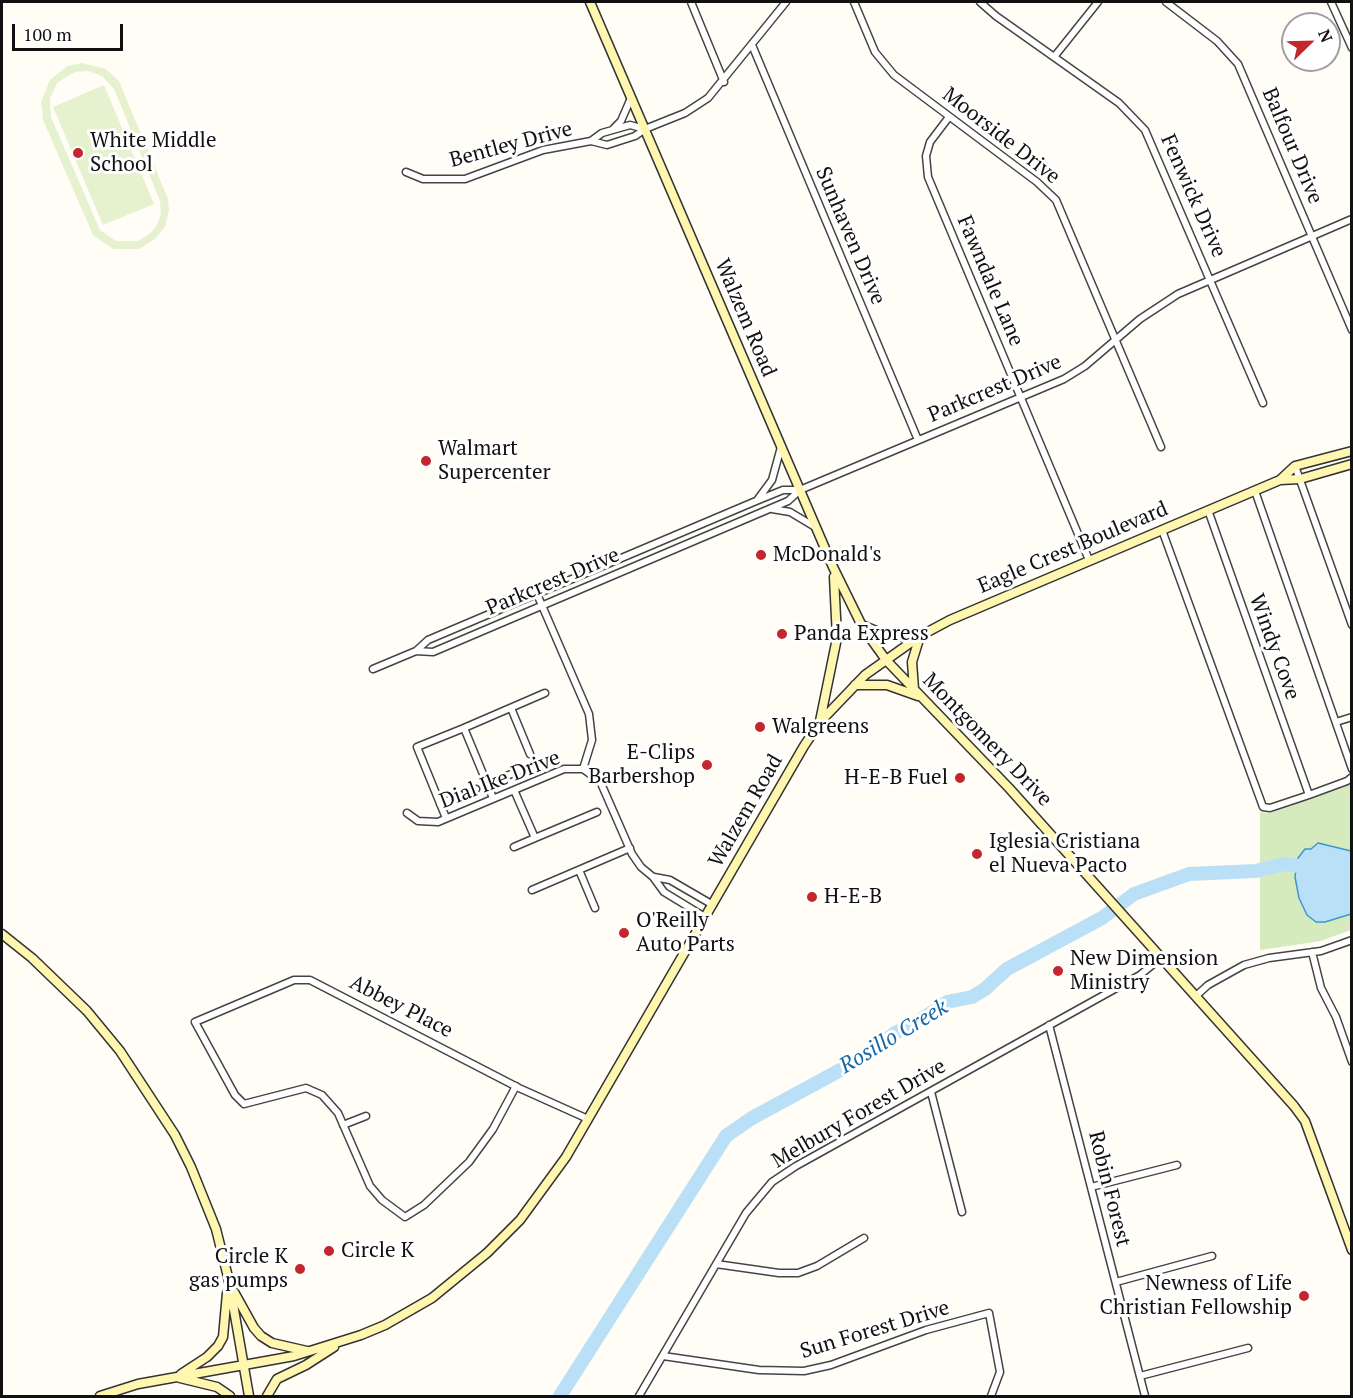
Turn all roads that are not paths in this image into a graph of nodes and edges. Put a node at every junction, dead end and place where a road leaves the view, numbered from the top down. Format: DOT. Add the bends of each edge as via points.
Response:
graph roads {
  1 [pos="590,2"];
  2 [pos="691,2"];
  3 [pos="786,2"];
  4 [pos="854,2"];
  5 [pos="980,2"];
  6 [pos="1098,2"];
  7 [pos="1166,2"];
  8 [pos="1331,2"];
  9 [pos="752,45"];
  10 [pos="1352,48"];
  11 [pos="1054,57"];
  12 [pos="724,82"];
  13 [pos="631,98"];
  14 [pos="949,117"];
  15 [pos="645,129"];
  16 [pos="610,130"];
  17 [pos="591,141"];
  18 [pos="406,172"];
  19 [pos="1352,219"];
  20 [pos="1311,234"];
  21 [pos="1211,280"];
  22 [pos="1352,330"];
  23 [pos="1115,339"];
  24 [pos="1020,397"];
  25 [pos="1263,403"];
  26 [pos="918,440"];
  27 [pos="781,446"];
  28 [pos="1161,447"];
  29 [pos="1352,451"];
  30 [pos="1295,466"];
  31 [pos="1351,466"];
  32 [pos="1300,479"];
  33 [pos="1280,480"];
  34 [pos="800,490"];
  35 [pos="1255,491"];
  36 [pos="756,501"];
  37 [pos="769,509"];
  38 [pos="1208,510"];
  39 [pos="816,528"];
  40 [pos="1162,530"];
  41 [pos="1089,560"];
  42 [pos="833,567"];
  43 [pos="537,594"];
  44 [pos="542,605"];
  45 [pos="1351,620"];
  46 [pos="861,624"];
  47 [pos="918,637"];
  48 [pos="428,640"];
  49 [pos="416,651"];
  50 [pos="433,652"];
  51 [pos="886,660"];
  52 [pos="373,669"];
  53 [pos="855,685"];
  54 [pos="914,690"];
  55 [pos="546,693"];
  56 [pos="922,697"];
  57 [pos="512,708"];
  58 [pos="1352,717"];
  59 [pos="820,722"];
  60 [pos="1336,722"];
  61 [pos="464,728"];
  62 [pos="530,754"];
  63 [pos="1352,769"];
  64 [pos="521,770"];
  65 [pos="583,770"];
  66 [pos="1352,777"];
  67 [pos="487,784"];
  68 [pos="476,789"];
  69 [pos="514,790"];
  70 [pos="1309,795"];
  71 [pos="494,798"];
  72 [pos="440,804"];
  73 [pos="597,812"];
  74 [pos="406,813"];
  75 [pos="446,818"];
  76 [pos="535,838"];
  77 [pos="514,847"];
  78 [pos="630,848"];
  79 [pos="579,870"];
  80 [pos="653,877"];
  81 [pos="532,890"];
  82 [pos="713,905"];
  83 [pos="595,908"];
  84 [pos="705,917"];
  85 [pos="2,934"];
  86 [pos="1352,940"];
  87 [pos="1312,952"];
  88 [pos="1162,957"];
  89 [pos="1197,995"];
  90 [pos="1050,1025"];
  91 [pos="1352,1062"];
  92 [pos="516,1086"];
  93 [pos="931,1092"];
  94 [pos="243,1104"];
  95 [pos="241,1111"];
  96 [pos="366,1116"];
  97 [pos="588,1119"];
  98 [pos="343,1125"];
  99 [pos="1177,1165"];
  100 [pos="1091,1187"];
  101 [pos="962,1212"];
  102 [pos="864,1239"];
  103 [pos="1352,1250"];
  104 [pos="1212,1256"];
  105 [pos="716,1264"];
  106 [pos="229,1281"];
  107 [pos="1116,1282"];
  108 [pos="345,1340"];
  109 [pos="1248,1348"];
  110 [pos="309,1352"];
  111 [pos="663,1356"];
  112 [pos="243,1365"];
  113 [pos="1140,1376"];
  114 [pos="177,1377"];
  115 [pos="100,1396"];
  116 [pos="230,1396"];
  117 [pos="249,1396"];
  118 [pos="267,1396"];
  119 [pos="639,1396"];
  120 [pos="991,1396"];
  121 [pos="1145,1396"];
  1 -- 13 [label="main road, Walzem Road"];
  2 -- 12 [label="street"];
  3 -- 9 [label="street"];
  4 -- 14 [label="street, Moorside Drive" via="870,43 887,68"];
  5 -- 11 [label="street, Fenwick Drive"];
  6 -- 11 [label="street"];
  7 -- 20 [label="street, Balfour Drive" via="1217,40 1238,64"];
  8 -- 10 [label="street"];
  9 -- 12 [label="street"];
  9 -- 26 [label="street, Sunhaven Drive"];
  11 -- 21 [label="street, Fenwick Drive" via="1119,104 1145,130"];
  12 -- 15 [label="street" via="692,109"];
  13 -- 15 [label="main road, Walzem Road"];
  13 -- 16 [label="street, Bentley Drive" via="621,121"];
  14 -- 23 [label="street, Moorside Drive" via="1056,200"];
  14 -- 24 [label="street, Fawndale Lane" via="930,142 926,156 928,177"];
  15 -- 16 [label="street, Bentley Drive" via="630,125"];
  15 -- 17 [label="street, Bentley Drive" via="607,144"];
  15 -- 27 [label="main road, Walzem Road"];
  16 -- 17 [label="street, Bentley Drive"];
  17 -- 18 [label="street, Bentley Drive" via="543,150 465,179 423,179"];
  19 -- 20 [label="street, Parkcrest Drive"];
  20 -- 21 [label="street, Parkcrest Drive"];
  20 -- 22 [label="street, Balfour Drive"];
  21 -- 23 [label="street, Parkcrest Drive" via="1169,299"];
  21 -- 25 [label="street, Fenwick Drive"];
  23 -- 24 [label="street, Parkcrest Drive" via="1078,370"];
  23 -- 28 [label="street, Moorside Drive"];
  24 -- 26 [label="street, Parkcrest Drive"];
  24 -- 41 [label="street, Fawndale Lane"];
  26 -- 34 [label="street, Parkcrest Drive"];
  27 -- 34 [label="main road, Walzem Road"];
  27 -- 36 [label="street" via="772,480"];
  29 -- 30 [label="main road, Eagle Crest Boulevard"];
  30 -- 32 [label="street"];
  30 -- 33 [label="main road, Eagle Crest Boulevard"];
  31 -- 32 [label="main road, Eagle Crest Boulevard"];
  32 -- 33 [label="main road, Eagle Crest Boulevard"];
  32 -- 45 [label="street"];
  33 -- 35 [label="main road, Eagle Crest Boulevard"];
  34 -- 36 [label="street, Parkcrest Drive" via="783,490"];
  34 -- 37 [label="street, Parkcrest Drive" via="788,501"];
  34 -- 39 [label="main road, Walzem Road"];
  35 -- 38 [label="main road, Eagle Crest Boulevard"];
  35 -- 60 [label="street"];
  36 -- 43 [label="street, Parkcrest Drive"];
  37 -- 39 [label="street" via="790,512"];
  37 -- 44 [label="street, Parkcrest Drive"];
  38 -- 40 [label="main road, Eagle Crest Boulevard"];
  38 -- 70 [label="street, Windy Cove"];
  39 -- 42 [label="main road, Walzem Road"];
  40 -- 41 [label="main road, Eagle Crest Boulevard"];
  40 -- 70 [label="street" via="1260,802 1270,808"];
  41 -- 47 [label="main road, Eagle Crest Boulevard"];
  42 -- 46 [label="main road, Walzem Road"];
  42 -- 59 [label="main road" via="837,638"];
  43 -- 44 [label="street"];
  43 -- 48 [label="street, Parkcrest Drive"];
  44 -- 50 [label="street, Parkcrest Drive"];
  44 -- 65 [label="street" via="588,714 592,740"];
  46 -- 47 [label="main road" via="886,635"];
  46 -- 51 [label="main road, Walzem Road"];
  47 -- 51 [label="main road, Eagle Crest Boulevard"];
  47 -- 54 [label="main road" via="912,662"];
  48 -- 49 [label="street, Parkcrest Drive"];
  48 -- 50 [label="street"];
  49 -- 50 [label="street, Parkcrest Drive"];
  49 -- 52 [label="street, Parkcrest Drive"];
  51 -- 53 [label="main road, Walzem Road"];
  51 -- 54 [label="main road, Montgomery Drive"];
  53 -- 56 [label="main road" via="887,685"];
  53 -- 59 [label="main road, Walzem Road"];
  54 -- 56 [label="main road, Montgomery Drive"];
  55 -- 57 [label="street"];
  56 -- 88 [label="main road, Montgomery Drive"];
  57 -- 61 [label="street"];
  57 -- 62 [label="street"];
  58 -- 60 [label="street"];
  59 -- 82 [label="main road, Walzem Road"];
  60 -- 63 [label="street"];
  61 -- 67 [label="street"];
  61 -- 72 [label="street" via="417,747"];
  64 -- 67 [label="street"];
  65 -- 69 [label="street, Dial Ike Drive" via="564,769"];
  65 -- 78 [label="street, Dial Ike Drive" via="600,781"];
  66 -- 70 [label="street"];
  67 -- 71 [label="street"];
  68 -- 72 [label="street"];
  69 -- 71 [label="street, Dial Ike Drive"];
  69 -- 76 [label="street"];
  71 -- 75 [label="street, Dial Ike Drive"];
  72 -- 75 [label="street"];
  73 -- 76 [label="street"];
  74 -- 75 [label="street, Dial Ike Drive" via="428,823"];
  76 -- 77 [label="street"];
  78 -- 79 [label="street"];
  78 -- 80 [label="street, Dial Ike Drive"];
  79 -- 81 [label="street"];
  79 -- 83 [label="street"];
  80 -- 82 [label="street" via="670,880"];
  80 -- 84 [label="street, Dial Ike Drive" via="664,892"];
  82 -- 84 [label="main road, Walzem Road"];
  84 -- 97 [label="main road, Walzem Road"];
  85 -- 106 [label="main road" via="87,1011 146,1089 191,1167 216,1228"];
  86 -- 87 [label="street"];
  87 -- 89 [label="street" via="1244,965"];
  87 -- 91 [label="street" via="1321,988"];
  88 -- 89 [label="main road, Montgomery Drive"];
  88 -- 90 [label="street, Melbury Forest Drive" via="1151,968"];
  89 -- 103 [label="main road, Montgomery Drive" via="1305,1121"];
  90 -- 93 [label="street, Melbury Forest Drive"];
  90 -- 100 [label="street, Robin Forest"];
  92 -- 94 [label="street, Abbey Place" via="310,980 294,980 195,1022"];
  92 -- 97 [label="street, Abbey Place"];
  92 -- 98 [label="street" via="493,1130 469,1162 424,1205 405,1217 370,1186"];
  93 -- 101 [label="street"];
  93 -- 105 [label="street, Melbury Forest Drive" via="772,1182 746,1213"];
  94 -- 95 [label="street"];
  94 -- 98 [label="street" via="306,1088 322,1095"];
  96 -- 98 [label="street"];
  97 -- 108 [label="main road, Walzem Road" via="543,1192 487,1253 423,1303 385,1325"];
  99 -- 100 [label="street"];
  100 -- 107 [label="street, Robin Forest"];
  102 -- 105 [label="street" via="798,1273"];
  104 -- 107 [label="street"];
  105 -- 111 [label="street, Melbury Forest Drive"];
  106 -- 110 [label="main road" via="261,1336"];
  106 -- 112 [label="main road"];
  106 -- 114 [label="main road" via="223,1336 207,1357"];
  107 -- 113 [label="street, Robin Forest"];
  108 -- 110 [label="main road, Walzem Road"];
  108 -- 118 [label="main road" via="277,1379"];
  109 -- 113 [label="street"];
  110 -- 112 [label="main road, Walzem Road"];
  111 -- 119 [label="street, Melbury Forest Drive"];
  111 -- 120 [label="street, Sun Forest Drive" via="759,1370 804,1371 989,1313 1000,1372"];
  112 -- 114 [label="main road, Walzem Road"];
  112 -- 117 [label="main road"];
  113 -- 121 [label="street, Robin Forest"];
  114 -- 115 [label="main road, Walzem Road"];
  114 -- 116 [label="main road" via="217,1387"];
}
